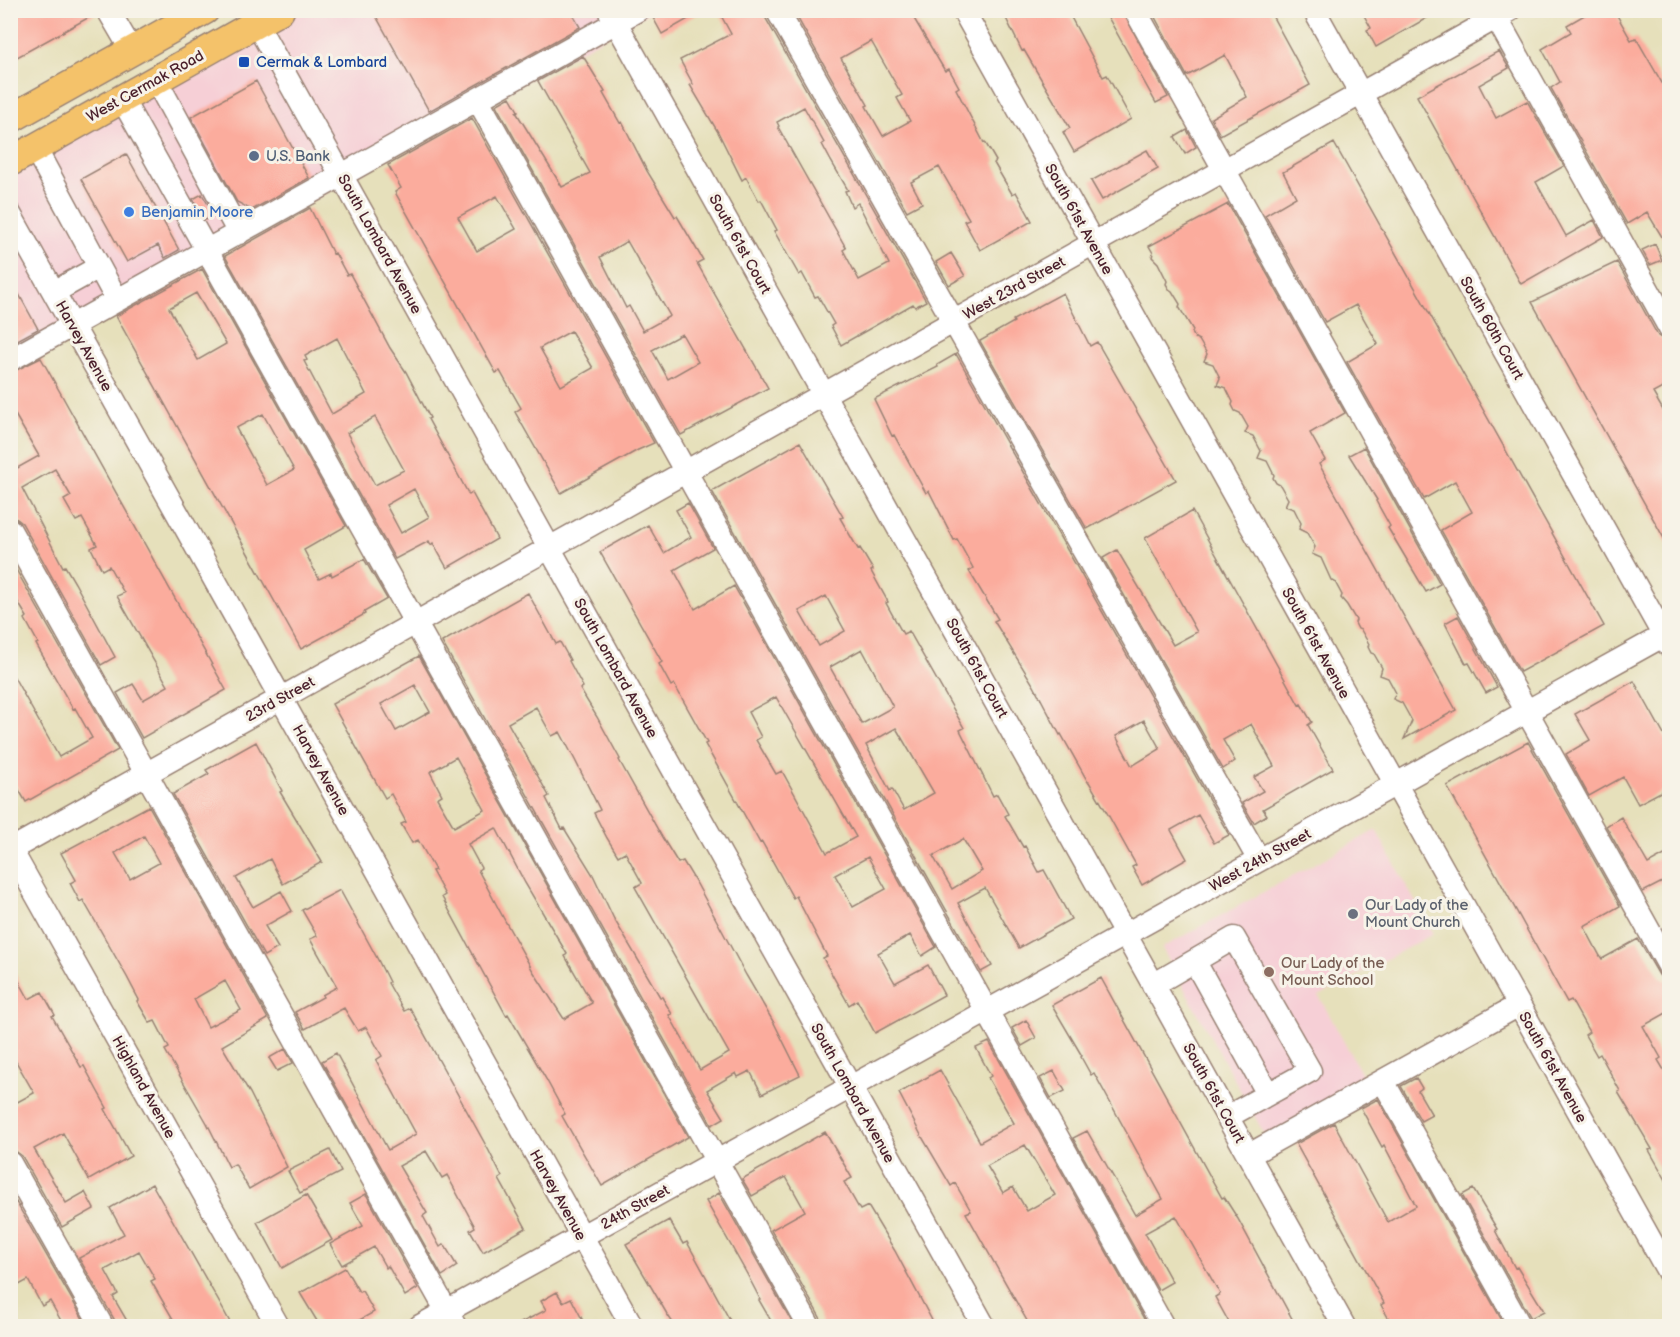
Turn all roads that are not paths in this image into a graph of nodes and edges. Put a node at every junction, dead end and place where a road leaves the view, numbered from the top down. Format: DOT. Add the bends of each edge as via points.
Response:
graph roads {
  1 [pos="108,10"];
  2 [pos="205,10"];
  3 [pos="638,10"];
  4 [pos="777,10"];
  5 [pos="963,10"];
  6 [pos="1135,10"];
  7 [pos="1314,10"];
  8 [pos="1499,13"];
  9 [pos="262,15"];
  10 [pos="612,17"];
  11 [pos="132,51"];
  12 [pos="156,80"];
  13 [pos="1361,94"];
  14 [pos="122,99"];
  15 [pos="478,100"];
  16 [pos="10,119"];
  17 [pos="35,148"];
  18 [pos="10,162"];
  19 [pos="1224,170"];
  20 [pos="341,176"];
  21 [pos="10,214"];
  22 [pos="239,232"];
  23 [pos="1093,244"];
  24 [pos="208,250"];
  25 [pos="99,267"];
  26 [pos="54,292"];
  27 [pos="117,300"];
  28 [pos="954,322"];
  29 [pos="73,325"];
  30 [pos="1670,329"];
  31 [pos="10,360"];
  32 [pos="824,395"];
  33 [pos="686,472"];
  34 [pos="10,530"];
  35 [pos="550,549"];
  36 [pos="417,623"];
  37 [pos="1667,638"];
  38 [pos="281,699"];
  39 [pos="1526,711"];
  40 [pos="147,774"];
  41 [pos="1395,784"];
  42 [pos="11,849"];
  43 [pos="1259,860"];
  44 [pos="1126,935"];
  45 [pos="1195,962"];
  46 [pos="1670,968"];
  47 [pos="1153,985"];
  48 [pos="1519,1005"];
  49 [pos="987,1012"];
  50 [pos="1383,1081"];
  51 [pos="851,1088"];
  52 [pos="1268,1094"];
  53 [pos="1227,1117"];
  54 [pos="1249,1155"];
  55 [pos="717,1162"];
  56 [pos="10,1163"];
  57 [pos="582,1237"];
  58 [pos="1670,1275"];
  59 [pos="451,1319"];
  60 [pos="102,1326"];
  61 [pos="278,1326"];
  62 [pos="420,1326"];
  63 [pos="632,1326"];
  64 [pos="809,1326"];
  65 [pos="984,1326"];
  66 [pos="1163,1326"];
  67 [pos="1344,1326"];
  68 [pos="1520,1326"];
  1 -- 11 [label="street"];
  2 -- 11 [label="main road"];
  3 -- 10 [label="street"];
  4 -- 28 [label="street"];
  5 -- 23 [label="street, South 61st Avenue"];
  6 -- 19 [label="street"];
  7 -- 13 [label="street, South 60th Court"];
  8 -- 13 [label="street, West 23rd Street"];
  8 -- 30 [label="street"];
  9 -- 12 [label="main road, West Cermak Road"];
  9 -- 20 [label="street, South Lombard Avenue"];
  10 -- 15 [label="street"];
  10 -- 32 [label="street, South 61st Court"];
  11 -- 16 [label="main road"];
  12 -- 14 [label="main road, West Cermak Road"];
  12 -- 22 [label="street"];
  13 -- 19 [label="street, West 23rd Street"];
  13 -- 37 [label="street, South 60th Court"];
  14 -- 17 [label="main road, West Cermak Road"];
  14 -- 24 [label="street"];
  15 -- 20 [label="street"];
  15 -- 33 [label="street"];
  17 -- 18 [label="main road, West Cermak Road"];
  17 -- 25 [label="street"];
  19 -- 23 [label="street, West 23rd Street"];
  19 -- 39 [label="street"];
  20 -- 22 [label="street"];
  20 -- 35 [label="street, South Lombard Avenue"];
  21 -- 26 [label="street, Harvey Avenue"];
  22 -- 24 [label="street"];
  23 -- 28 [label="street, West 23rd Street"];
  23 -- 41 [label="street, South 61st Avenue"];
  24 -- 27 [label="street"];
  24 -- 36 [label="street"];
  25 -- 26 [label="street"];
  25 -- 27 [label="street"];
  26 -- 29 [label="street, Harvey Avenue"];
  27 -- 29 [label="street"];
  28 -- 32 [label="street, West 23rd Street"];
  28 -- 43 [label="street"];
  29 -- 31 [label="street"];
  29 -- 38 [label="street, Harvey Avenue"];
  32 -- 33 [label="street, West 23rd Street"];
  32 -- 44 [label="street, South 61st Court"];
  33 -- 35 [label="street, West 23rd Street"];
  33 -- 49 [label="street"];
  34 -- 40 [label="street"];
  35 -- 36 [label="street, 23rd Street"];
  35 -- 51 [label="street, South Lombard Avenue"];
  36 -- 38 [label="street, 23rd Street"];
  36 -- 55 [label="street"];
  37 -- 39 [label="street, West 24th Street"];
  38 -- 40 [label="street, 23rd Street"];
  38 -- 57 [label="street, Harvey Avenue"];
  39 -- 41 [label="street, West 24th Street"];
  39 -- 46 [label="street"];
  40 -- 42 [label="street, 23rd Street"];
  40 -- 59 [label="street"];
  41 -- 43 [label="street, West 24th Street"];
  41 -- 48 [label="street, South 61st Avenue"];
  42 -- 61 [label="street, Highland Avenue"];
  43 -- 44 [label="street, West 24th Street"];
  44 -- 47 [label="street, South 61st Court"];
  44 -- 49 [label="street, West 24th Street"];
  45 -- 47 [label="street"];
  45 -- 52 [label="street"];
  45 -- 52 [label="street" via="1234,938 1310,1071"];
  47 -- 53 [label="street, South 61st Court"];
  48 -- 50 [label="street"];
  48 -- 58 [label="street, South 61st Avenue"];
  49 -- 51 [label="street, West 24th Street"];
  49 -- 66 [label="street"];
  50 -- 54 [label="street"];
  50 -- 68 [label="street"];
  51 -- 55 [label="street, 24th Street"];
  51 -- 65 [label="street, South Lombard Avenue"];
  52 -- 53 [label="street"];
  53 -- 54 [label="street, South 61st Court"];
  54 -- 67 [label="street, South 61st Court"];
  55 -- 57 [label="street, 24th Street"];
  55 -- 64 [label="street"];
  56 -- 60 [label="street"];
  57 -- 59 [label="street, 24th Street"];
  57 -- 63 [label="street, Harvey Avenue"];
  59 -- 62 [label="street, 24th Street"];
}
